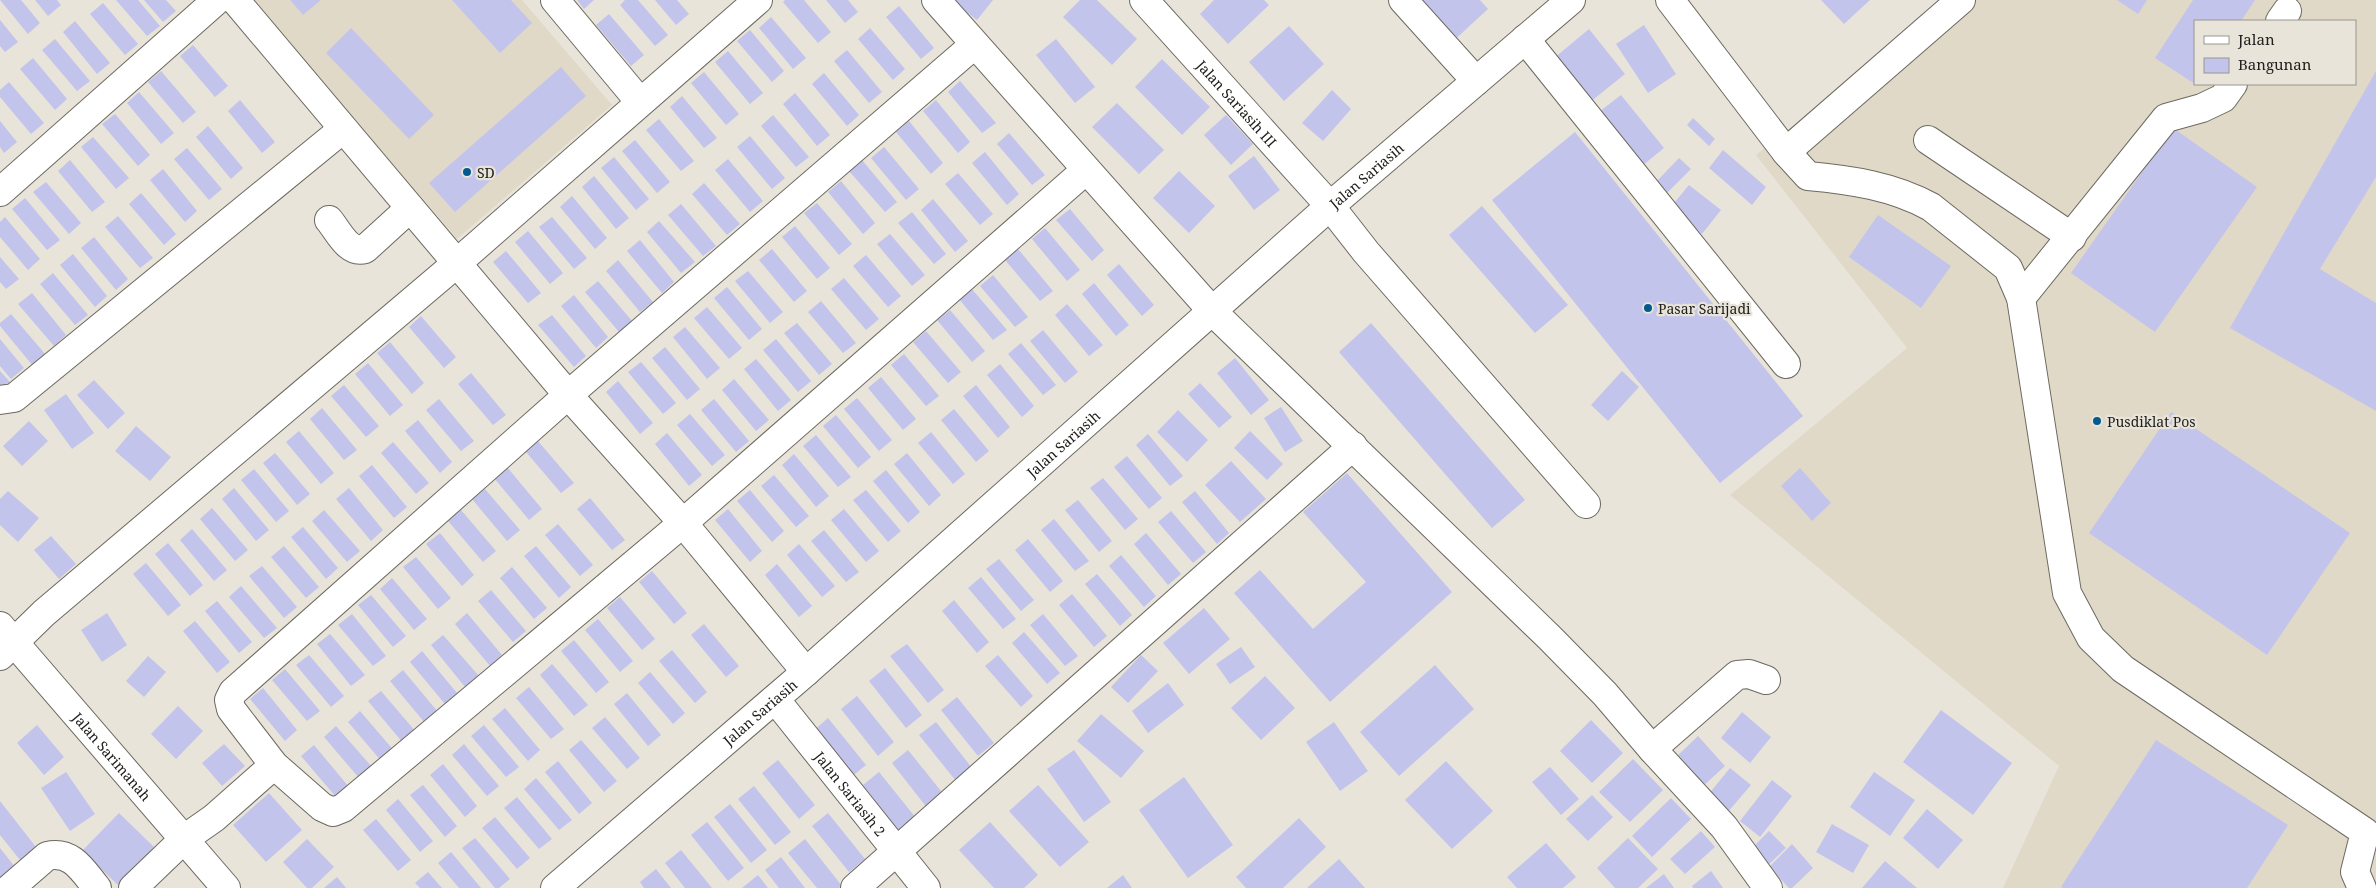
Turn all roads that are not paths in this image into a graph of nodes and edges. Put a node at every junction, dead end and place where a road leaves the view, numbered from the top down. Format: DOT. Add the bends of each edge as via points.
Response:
graph roads {
  1 [pos="217,0"];
  2 [pos="235,0"];
  3 [pos="555,0"];
  4 [pos="758,0"];
  5 [pos="936,0"];
  6 [pos="1144,0"];
  7 [pos="1403,0"];
  8 [pos="1571,0"];
  9 [pos="1670,0"];
  10 [pos="1961,0"];
  11 [pos="1524,39"];
  12 [pos="974,45"];
  13 [pos="1476,80"];
  14 [pos="2232,85"];
  15 [pos="640,102"];
  16 [pos="343,129"];
  17 [pos="1928,140"];
  18 [pos="1786,152"];
  19 [pos="1086,170"];
  20 [pos="0,192"];
  21 [pos="1330,206"];
  22 [pos="410,208"];
  23 [pos="329,220"];
  24 [pos="2072,237"];
  25 [pos="457,263"];
  26 [pos="2020,298"];
  27 [pos="1213,312"];
  28 [pos="1786,364"];
  29 [pos="568,395"];
  30 [pos="0,400"];
  31 [pos="1353,446"];
  32 [pos="1586,504"];
  33 [pos="683,523"];
  34 [pos="5,641"];
  35 [pos="806,672"];
  36 [pos="1766,680"];
  37 [pos="775,699"];
  38 [pos="1652,749"];
  39 [pos="274,765"];
  40 [pos="2370,822"];
  41 [pos="184,839"];
  42 [pos="897,852"];
  43 [pos="10,888"];
  44 [pos="97,888"];
  45 [pos="133,888"];
  46 [pos="226,888"];
  47 [pos="554,888"];
  48 [pos="855,888"];
  49 [pos="926,888"];
  50 [pos="1768,888"];
  51 [pos="2362,888"];
  1 -- 20 [label="street"];
  2 -- 16 [label="street"];
  3 -- 15 [label="street"];
  4 -- 15 [label="street"];
  5 -- 12 [label="street"];
  6 -- 21 [label="street, Jalan Sariasih III"];
  7 -- 13 [label="street"];
  8 -- 11 [label="street, Jalan Sariasih"];
  9 -- 18 [label="street"];
  10 -- 18 [label="street"];
  11 -- 13 [label="street, Jalan Sariasih"];
  11 -- 28 [label="street"];
  12 -- 19 [label="street"];
  12 -- 29 [label="street"];
  13 -- 21 [label="street, Jalan Sariasih"];
  14 -- 24 [label="street" via="2223,98 2166,118"];
  15 -- 25 [label="street"];
  16 -- 22 [label="street"];
  16 -- 30 [label="street" via="14,398"];
  17 -- 24 [label="street"];
  18 -- 26 [label="street" via="1808,176 1851,180 1903,194 1930,207 2008,268"];
  19 -- 27 [label="street"];
  19 -- 33 [label="street"];
  21 -- 27 [label="street, Jalan Sariasih"];
  21 -- 32 [label="street, Jalan Sariasih III" via="1366,252"];
  22 -- 23 [label="street" via="365,249 358,251 351,248"];
  22 -- 25 [label="street"];
  24 -- 26 [label="street"];
  25 -- 29 [label="street"];
  25 -- 34 [label="street" via="44,613"];
  26 -- 40 [label="street" via="2067,593 2091,638 2123,669"];
  27 -- 31 [label="street"];
  27 -- 35 [label="street, Jalan Sariasih"];
  29 -- 33 [label="street"];
  29 -- 39 [label="street" via="233,692 229,700 231,709"];
  31 -- 38 [label="street" via="1605,694"];
  31 -- 42 [label="street"];
  33 -- 35 [label="street"];
  33 -- 39 [label="street" via="343,808 333,812 322,807"];
  34 -- 41 [label="street, Jalan Sarimanah"];
  35 -- 37 [label="street, Jalan Sariasih"];
  36 -- 38 [label="street" via="1749,674 1737,675"];
  37 -- 42 [label="street, Jalan Sariasih 2"];
  37 -- 47 [label="street, Jalan Sariasih"];
  38 -- 50 [label="street" via="1724,827"];
  39 -- 41 [label="street" via="214,818"];
  40 -- 51 [label="street" via="2355,872"];
  41 -- 45 [label="street"];
  41 -- 46 [label="street, Jalan Sarimanah"];
  42 -- 48 [label="street"];
  42 -- 49 [label="street, Jalan Sariasih 2"];
  43 -- 44 [label="street" via="47,856 54,854 69,857"];
}
